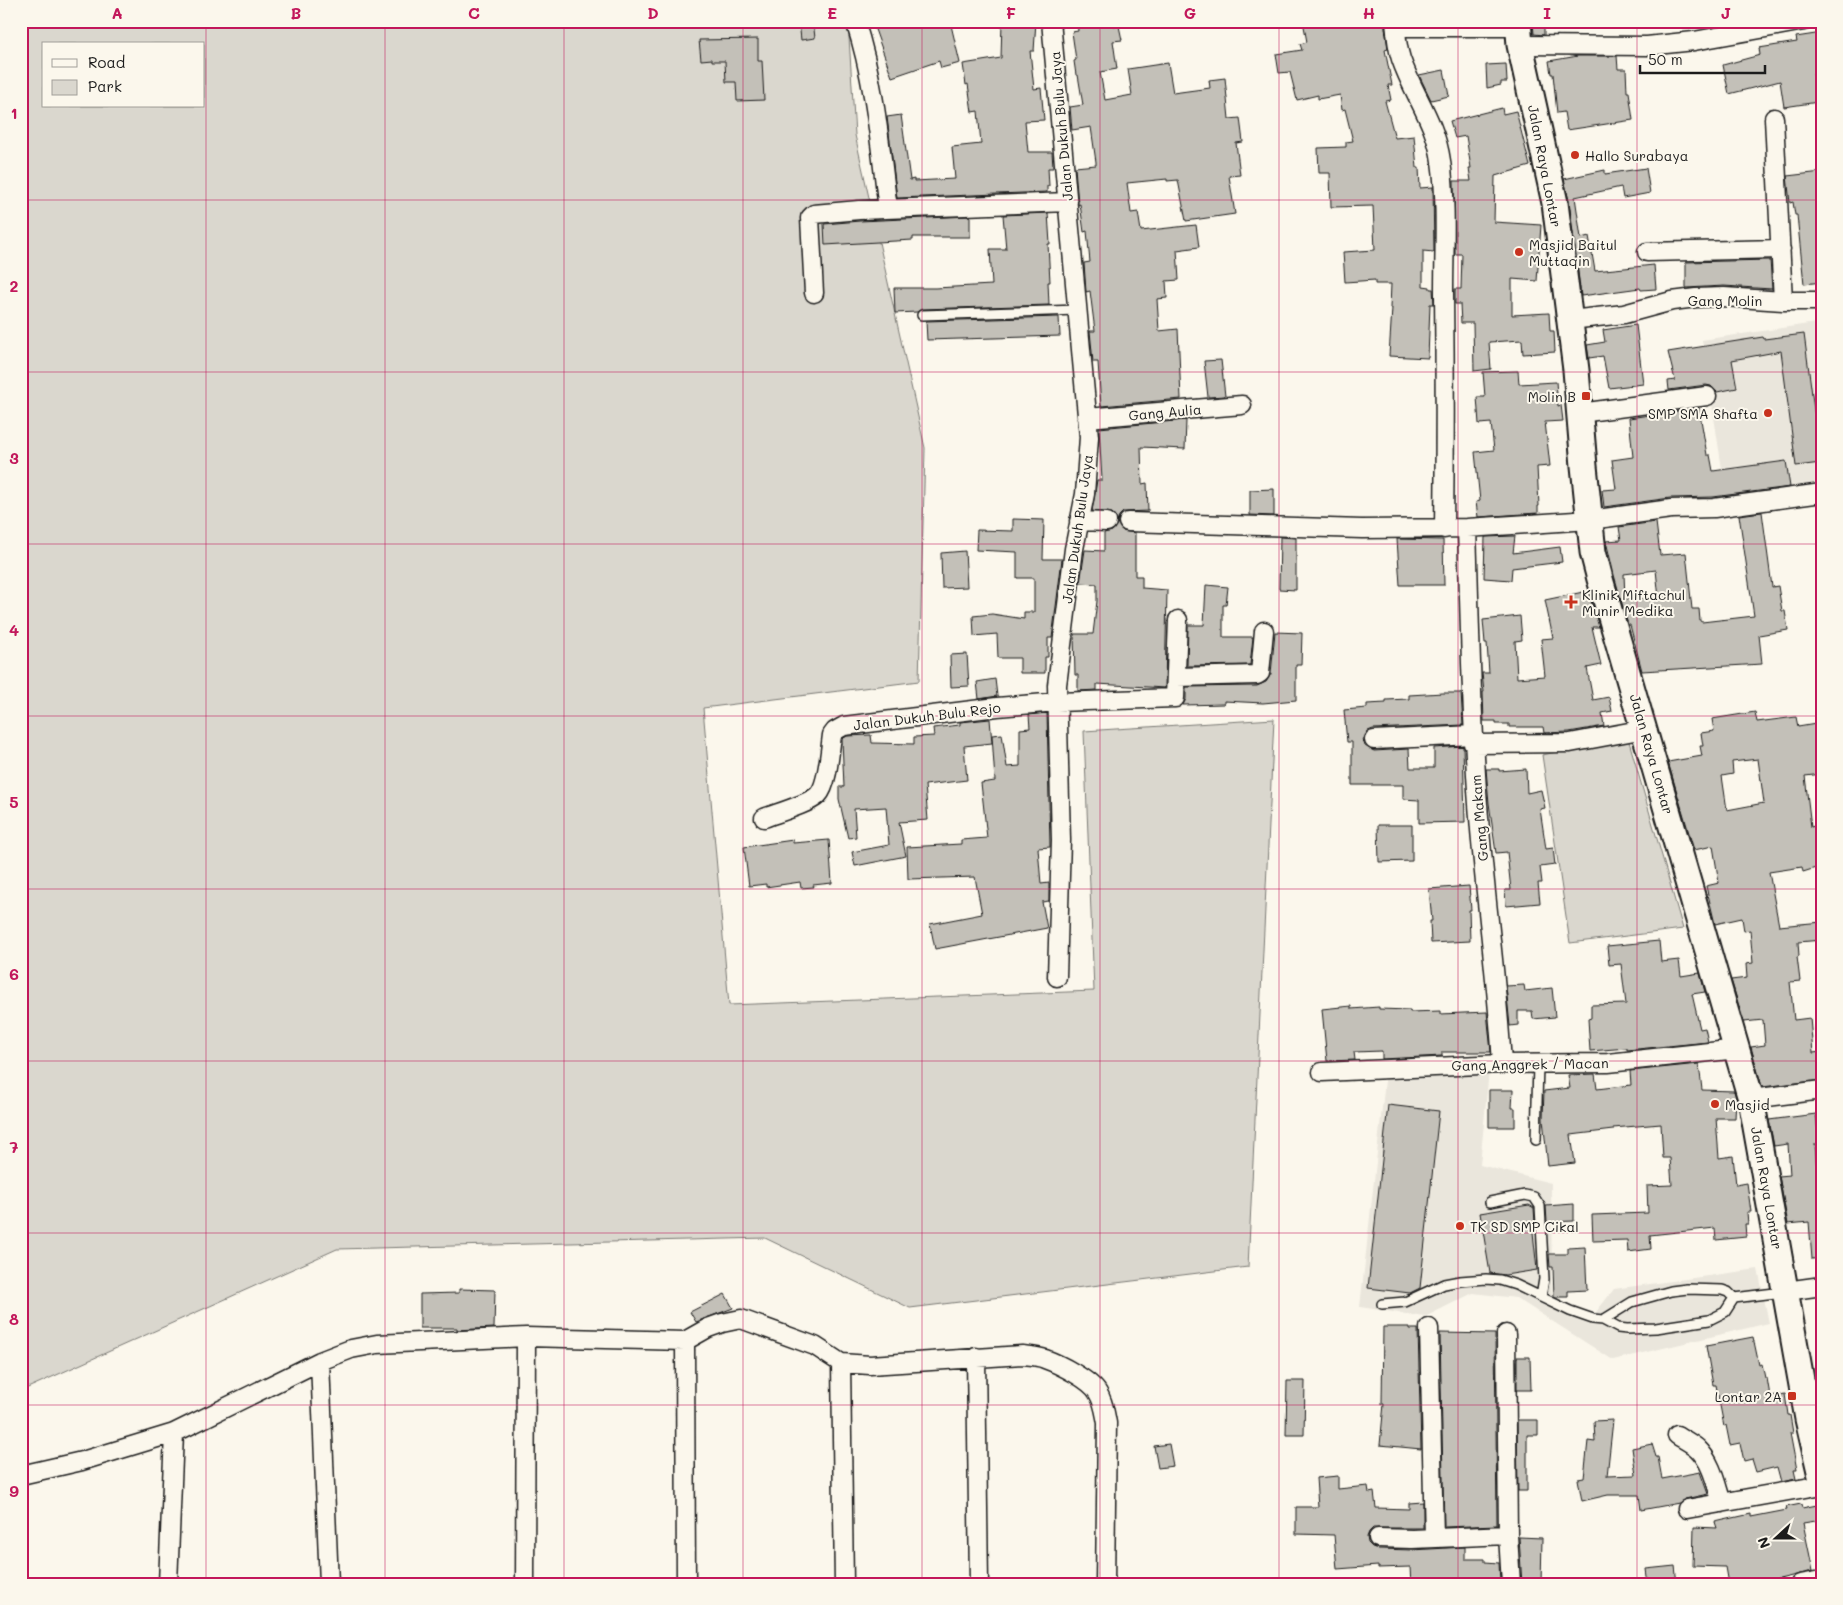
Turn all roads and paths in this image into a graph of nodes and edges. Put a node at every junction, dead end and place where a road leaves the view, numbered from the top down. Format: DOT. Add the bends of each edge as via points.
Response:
graph roads {
  1 [pos="855,21"];
  2 [pos="1051,21"];
  3 [pos="1804,21"];
  4 [pos="1395,24"];
  5 [pos="1519,31"];
  6 [pos="1774,118"];
  7 [pos="1068,202"];
  8 [pos="888,209"];
  9 [pos="1781,249"];
  10 [pos="1646,252"];
  11 [pos="814,293"];
  12 [pos="1783,301"];
  13 [pos="1822,301"];
  14 [pos="1078,310"];
  15 [pos="922,315"];
  16 [pos="1570,320"];
  17 [pos="1707,396"];
  18 [pos="1242,405"];
  19 [pos="1580,412"];
  20 [pos="1087,418"];
  21 [pos="1822,494"];
  22 [pos="1590,520"];
  23 [pos="1079,521"];
  24 [pos="1107,522"];
  25 [pos="1128,522"];
  26 [pos="1467,528"];
  27 [pos="1444,529"];
  28 [pos="1178,620"];
  29 [pos="1264,631"];
  30 [pos="1176,677"];
  31 [pos="1057,702"];
  32 [pos="1644,729"];
  33 [pos="1473,739"];
  34 [pos="1374,740"];
  35 [pos="764,818"];
  36 [pos="1056,977"];
  37 [pos="1738,1049"];
  38 [pos="1502,1064"];
  39 [pos="1538,1064"];
  40 [pos="1322,1072"];
  41 [pos="1822,1090"];
  42 [pos="1751,1099"];
  43 [pos="1536,1140"];
  44 [pos="1490,1202"];
  45 [pos="1822,1286"];
  46 [pos="1786,1292"];
  47 [pos="1541,1297"];
  48 [pos="1734,1298"];
  49 [pos="1382,1304"];
  50 [pos="1603,1320"];
  51 [pos="1429,1328"];
  52 [pos="1506,1334"];
  53 [pos="526,1337"];
  54 [pos="685,1341"];
  55 [pos="976,1357"];
  56 [pos="320,1361"];
  57 [pos="841,1363"];
  58 [pos="174,1433"];
  59 [pos="1677,1435"];
  60 [pos="21,1475"];
  61 [pos="1822,1480"];
  62 [pos="1822,1485"];
  63 [pos="1722,1503"];
  64 [pos="1686,1509"];
  65 [pos="1508,1535"];
  66 [pos="1378,1538"];
  67 [pos="1434,1538"];
  68 [pos="1822,1580"];
  69 [pos="168,1584"];
  70 [pos="329,1584"];
  71 [pos="525,1584"];
  72 [pos="686,1584"];
  73 [pos="844,1584"];
  74 [pos="980,1584"];
  75 [pos="1105,1584"];
  76 [pos="1511,1584"];
  77 [pos="1800,1584"];
  1 -- 8 [label="street" via="877,114"];
  2 -- 7 [label="street, Jalan Dukuh Bulu Jaya"];
  3 -- 5 [label="street" via="1648,46"];
  4 -- 5 [label="street"];
  4 -- 27 [label="street" via="1400,58 1432,124 1441,163 1444,205"];
  5 -- 16 [label="street, Jalan Raya Lontar" via="1555,203"];
  6 -- 9 [label="street"];
  7 -- 8 [label="street"];
  7 -- 14 [label="street, Jalan Dukuh Bulu Jaya"];
  8 -- 11 [label="street" via="812,215"];
  9 -- 10 [label="street"];
  9 -- 12 [label="street"];
  12 -- 13 [label="street, Gang Molin"];
  12 -- 16 [label="street, Gang Molin" via="1696,298 1624,314"];
  14 -- 15 [label="lane"];
  14 -- 20 [label="street, Jalan Dukuh Bulu Jaya"];
  16 -- 19 [label="street, Jalan Raya Lontar"];
  17 -- 19 [label="street"];
  18 -- 20 [label="street, Gang Aulia"];
  19 -- 22 [label="street, Jalan Raya Lontar"];
  20 -- 23 [label="street, Jalan Dukuh Bulu Jaya" via="1088,466"];
  21 -- 22 [label="street"];
  22 -- 26 [label="street"];
  22 -- 32 [label="street, Jalan Raya Lontar" via="1600,579"];
  23 -- 24 [label="street"];
  23 -- 31 [label="street, Jalan Dukuh Bulu Jaya"];
  25 -- 27 [label="street"];
  26 -- 27 [label="street"];
  26 -- 33 [label="street, Gang Makam"];
  28 -- 30 [label="street"];
  29 -- 30 [label="street" via="1260,673 1257,676"];
  30 -- 31 [label="street" via="1176,695 1172,698"];
  31 -- 35 [label="street, Jalan Dukuh Bulu Rejo" via="844,726 832,735 824,785 818,795"];
  31 -- 36 [label="street, Jalan Dukuh Bulu Jaya" via="1061,840"];
  32 -- 33 [label="street" via="1555,744"];
  32 -- 37 [label="street, Jalan Raya Lontar"];
  33 -- 34 [label="street"];
  33 -- 38 [label="street, Gang Makam"];
  37 -- 39 [label="street, Gang Anggrek / Macan" via="1608,1064"];
  37 -- 42 [label="street, Jalan Raya Lontar"];
  38 -- 39 [label="street, Gang Anggrek / Macan"];
  38 -- 40 [label="street, Gang Anggrek / Macan"];
  39 -- 43 [label="lane"];
  41 -- 42 [label="street"];
  42 -- 46 [label="street, Jalan Raya Lontar"];
  44 -- 47 [label="lane" via="1525,1195 1534,1197 1540,1206 1544,1279"];
  45 -- 46 [label="street"];
  46 -- 48 [label="lane"];
  46 -- 61 [label="street, Jalan Raya Lontar"];
  47 -- 49 [label="lane" via="1516,1285 1486,1279 1444,1284 1405,1302"];
  47 -- 50 [label="lane" via="1593,1320"];
  48 -- 50 [label="lane" via="1722,1290 1671,1291 1632,1302"];
  48 -- 50 [label="lane" via="1725,1312 1709,1320 1627,1329"];
  51 -- 67 [label="street"];
  52 -- 65 [label="street"];
  53 -- 54 [label="street"];
  53 -- 56 [label="street" via="378,1344 351,1349"];
  53 -- 71 [label="street"];
  54 -- 57 [label="street" via="708,1328 741,1319 815,1346"];
  54 -- 72 [label="street"];
  55 -- 57 [label="street" via="870,1365"];
  55 -- 74 [label="street"];
  55 -- 75 [label="street" via="1022,1355 1043,1358 1062,1366 1098,1391 1106,1424"];
  56 -- 58 [label="street"];
  56 -- 70 [label="street"];
  57 -- 73 [label="street"];
  58 -- 60 [label="street" via="82,1461"];
  58 -- 69 [label="street"];
  59 -- 63 [label="street" via="1705,1457"];
  62 -- 63 [label="street"];
  63 -- 64 [label="street"];
  65 -- 67 [label="street"];
  65 -- 76 [label="street"];
  66 -- 67 [label="street"];
  68 -- 77 [label="street"];
}
